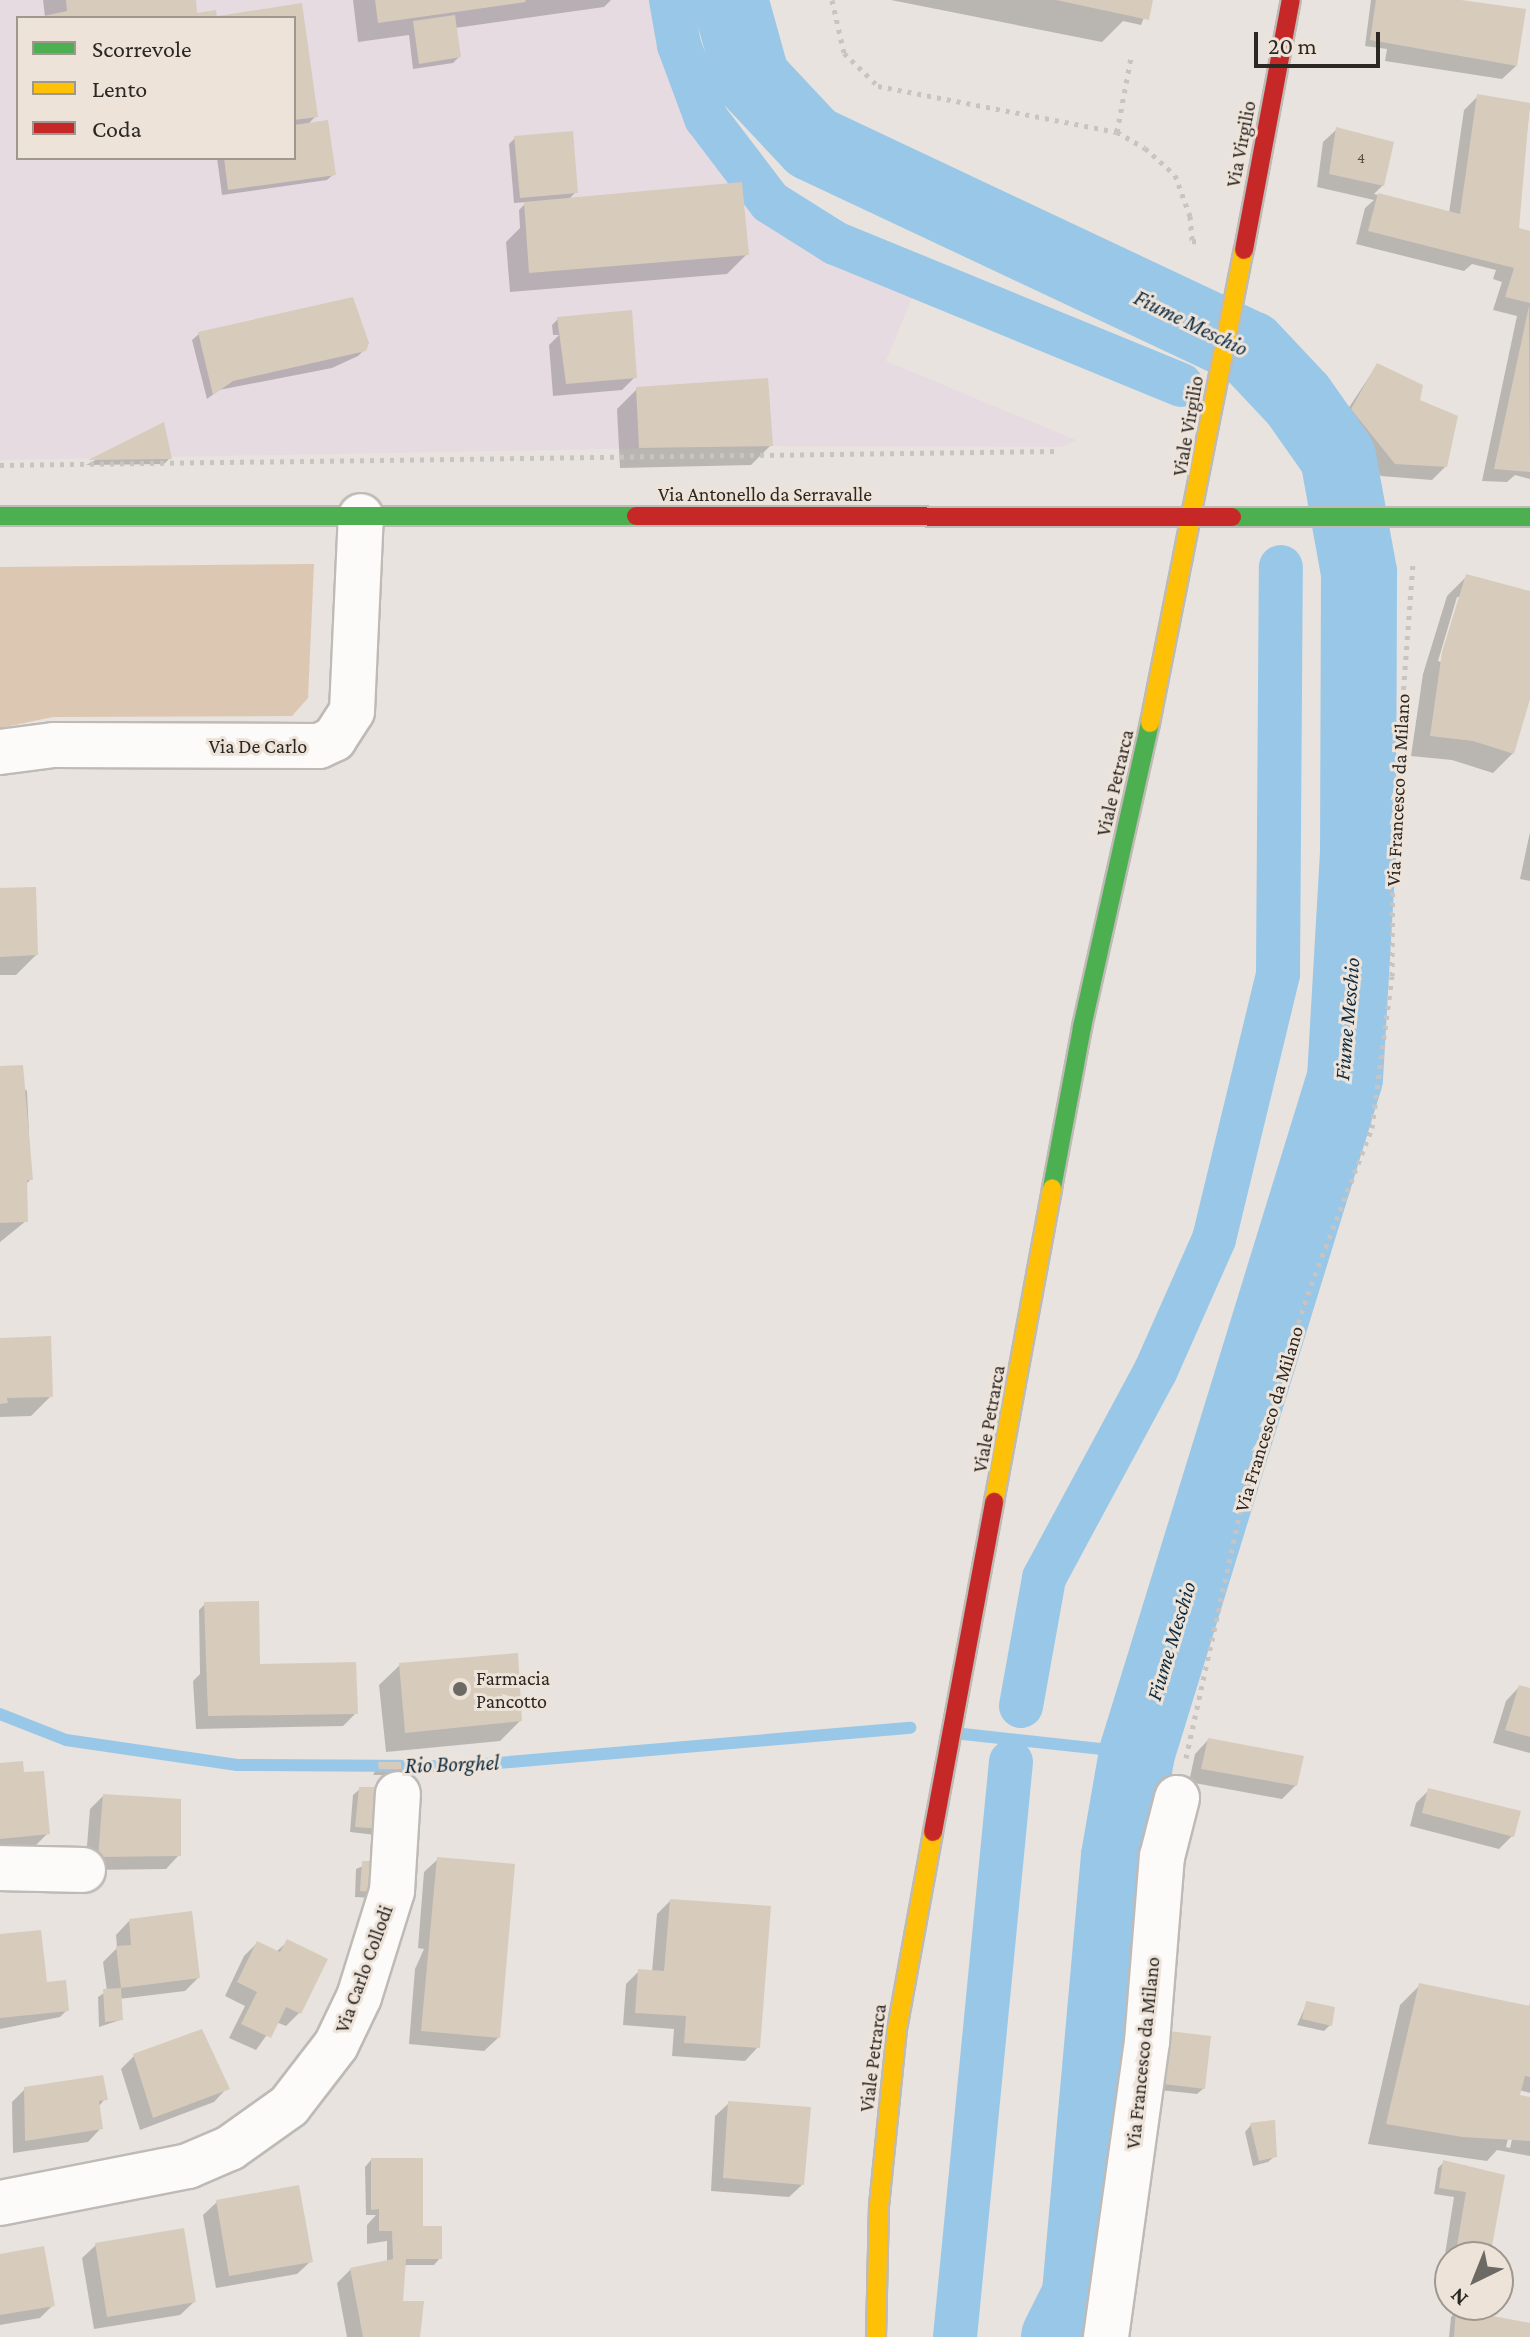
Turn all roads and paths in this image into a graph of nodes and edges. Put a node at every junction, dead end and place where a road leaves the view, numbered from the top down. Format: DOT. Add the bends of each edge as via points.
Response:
graph roads {
  1 [pos="832,0"];
  2 [pos="1291,0"];
  3 [pos="1131,57"];
  4 [pos="1117,132"];
  5 [pos="1209,244"];
  6 [pos="1241,259"];
  7 [pos="1058,451"];
  8 [pos="0,465"];
  9 [pos="0,516"];
  10 [pos="361,516"];
  11 [pos="1195,517"];
  12 [pos="1426,517"];
  13 [pos="1530,517"];
  14 [pos="0,752"];
  15 [pos="398,1794"];
  16 [pos="1177,1798"];
  17 [pos="0,1868"];
  18 [pos="83,1870"];
  19 [pos="0,2203"];
  20 [pos="876,2337"];
  21 [pos="1106,2337"];
  1 -- 4 [label="path" via="844,53 878,86"];
  2 -- 6 [label="street, Via Virgilio"];
  3 -- 4 [label="path"];
  4 -- 5 [label="path" via="1175,175 1187,202 1192,241"];
  6 -- 11 [label="street, Viale Virgilio"];
  7 -- 8 [label="path"];
  9 -- 10 [label="street, Via Antonello da Serravalle"];
  10 -- 11 [label="street, Via Antonello da Serravalle"];
  10 -- 14 [label="street, Via De Carlo" via="352,711 334,739 319,746 54,745"];
  11 -- 12 [label="street, Via Antonello da Serravalle"];
  11 -- 20 [label="street, Viale Petrarca" via="1082,1027 897,2029 879,2206"];
  12 -- 13 [label="street, Via Antonello da Serravalle"];
  12 -- 16 [label="path, Via Francesco da Milano" via="1424,560 1412,560 1393,829 1392,976 1372,1128 1311,1285 1248,1475"];
  15 -- 19 [label="street, Via Carlo Collodi" via="392,1891 359,1997 336,2045 289,2106 230,2148 188,2166"];
  16 -- 21 [label="street, Via Francesco da Milano" via="1162,1857 1147,2042"];
  17 -- 18 [label="street"];
}
